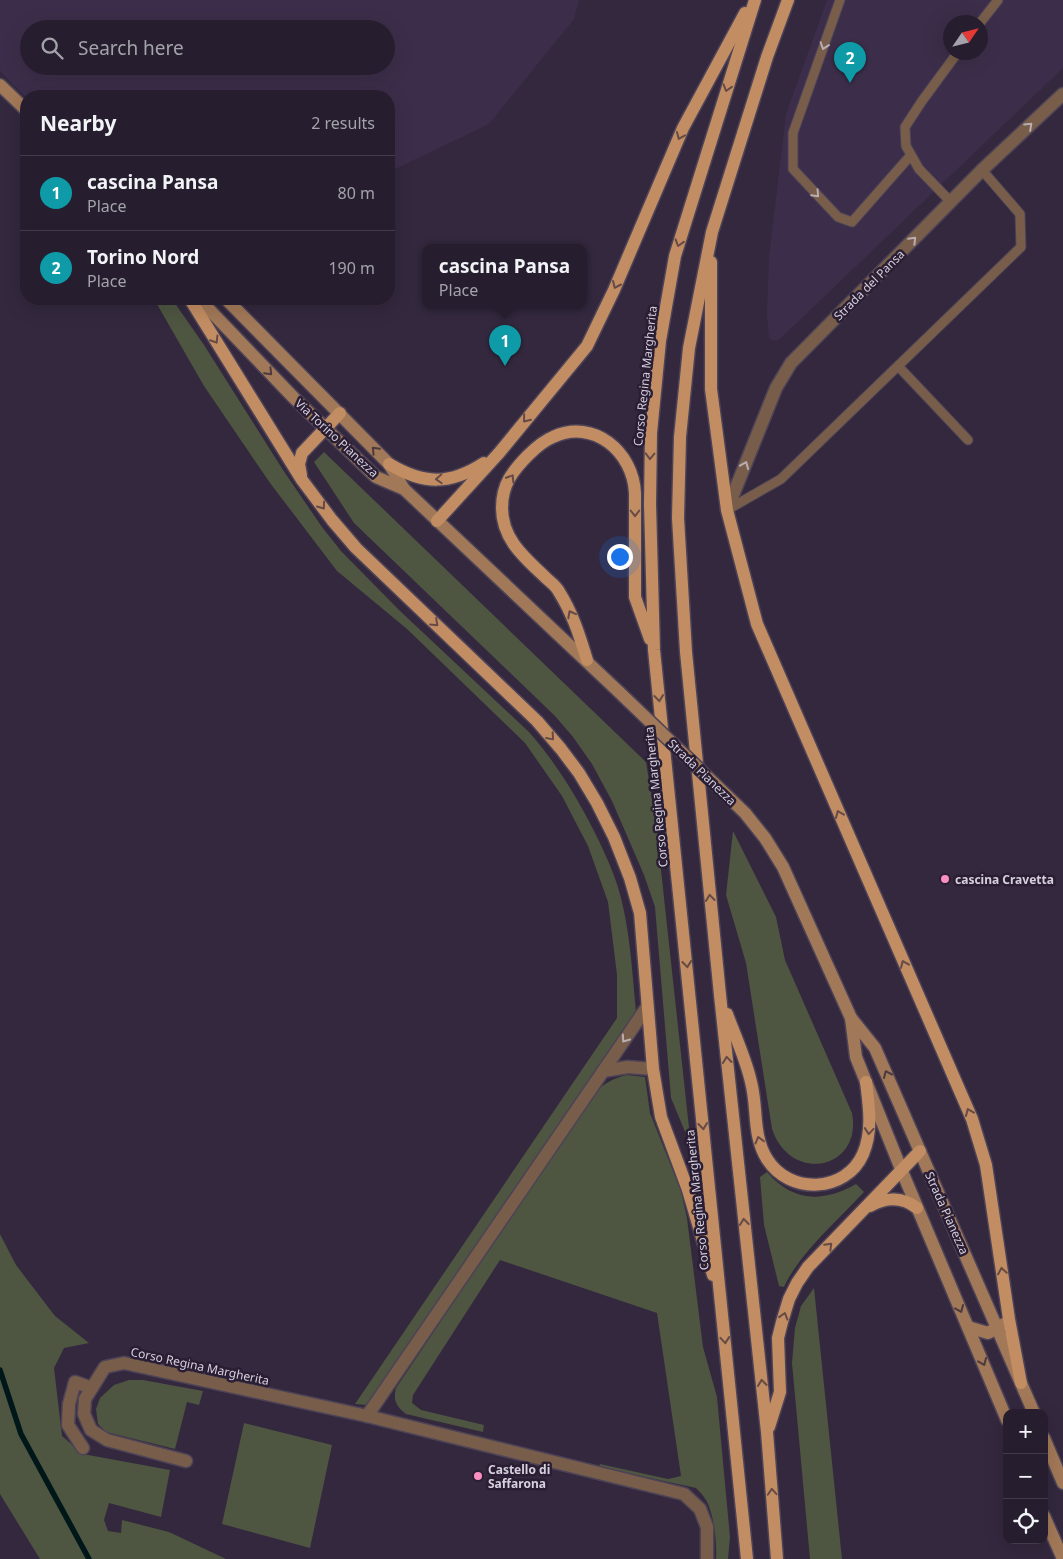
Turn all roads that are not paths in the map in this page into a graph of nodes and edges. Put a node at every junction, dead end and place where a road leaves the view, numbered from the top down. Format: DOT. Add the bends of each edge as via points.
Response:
graph roads {
  1 [pos="754,0"];
  2 [pos="788,0"];
  3 [pos="840,0"];
  4 [pos="998,0"];
  5 [pos="986,15"];
  6 [pos="952,60"];
  7 [pos="0,85"];
  8 [pos="1063,94"];
  9 [pos="20,104"];
  10 [pos="911,155"];
  11 [pos="982,170"];
  12 [pos="951,202"];
  13 [pos="712,232"];
  14 [pos="194,305"];
  15 [pos="205,305"];
  16 [pos="232,305"];
  17 [pos="898,366"];
  18 [pos="340,413"];
  19 [pos="326,428"];
  20 [pos="968,440"];
  21 [pos="499,453"];
  22 [pos="389,464"];
  23 [pos="302,480"];
  24 [pos="404,489"];
  25 [pos="727,510"];
  26 [pos="437,521"];
  27 [pos="654,650"];
  28 [pos="587,660"];
  29 [pos="720,996"];
  30 [pos="647,1007"];
  31 [pos="851,1018"];
  32 [pos="653,1069"];
  33 [pos="603,1071"];
  34 [pos="866,1082"];
  35 [pos="920,1151"];
  36 [pos="901,1169"];
  37 [pos="866,1208"];
  38 [pos="917,1208"];
  39 [pos="722,1308"];
  40 [pos="1009,1319"];
  41 [pos="968,1327"];
  42 [pos="997,1329"];
  43 [pos="1021,1383"];
  44 [pos="92,1388"];
  45 [pos="1032,1409"];
  46 [pos="1003,1410"];
  47 [pos="367,1416"];
  48 [pos="767,1432"];
  49 [pos="1048,1447"];
  50 [pos="84,1448"];
  51 [pos="186,1462"];
  52 [pos="1063,1483"];
  53 [pos="1048,1525"];
  54 [pos="707,1559"];
  55 [pos="747,1559"];
  56 [pos="777,1559"];
  57 [pos="1063,1559"];
  1 -- 21 [label="main road, one-way" via="683,128 587,346"];
  1 -- 27 [label="main road, Corso Regina Margherita, one-way" via="675,256 660,341 651,433"];
  2 -- 13 [label="main road"];
  3 -- 10 [label="lane, one-way" via="793,133 793,169 838,217 852,222"];
  4 -- 5 [label="lane"];
  6 -- 10 [label="lane" via="905,127 906,146"];
  7 -- 9 [label="main road"];
  11 -- 8 [label="street, Strada del Pansa, one-way"];
  10 -- 12 [label="lane" via="918,169"];
  11 -- 12 [label="street, Strada del Pansa"];
  11 -- 17 [label="lane" via="1020,214 1021,248"];
  25 -- 12 [label="street, Strada del Pansa, one-way" via="776,388 792,363"];
  13 -- 25 [label="main road" via="711,389"];
  29 -- 13 [label="main road, one-way" via="686,652 678,518 680,437 689,348"];
  14 -- 23 [label="main road, one-way"];
  15 -- 19 [label="main road, Via Torino Pianezza, one-way"];
  16 -- 18 [label="main road, Via Torino Pianezza"];
  17 -- 20 [label="lane"];
  17 -- 25 [label="lane" via="781,479"];
  18 -- 19 [label="main road"];
  22 -- 18 [label="main road, Via Torino Pianezza, one-way"];
  19 -- 23 [label="main road" via="299,458"];
  19 -- 24 [label="main road, Via Torino Pianezza" via="376,477"];
  21 -- 22 [label="main road, one-way" via="471,471 441,479 425,479"];
  21 -- 26 [label="main road"];
  22 -- 24 [label="main road, Via Torino Pianezza"];
  23 -- 30 [label="main road, one-way" via="356,548 530,714 579,773 614,837 630,878 640,913"];
  24 -- 26 [label="main road, Strada Pianezza"];
  40 -- 25 [label="main road, one-way" via="986,1165 972,1119 757,624"];
  26 -- 28 [label="main road, Strada Pianezza"];
  28 -- 27 [label="main road, one-way" via="575,619 557,588 512,543 502,518 504,492 509,478 542,443 563,434 586,433 605,440 614,446 631,469 635,481 634,597"];
  27 -- 39 [label="main road, Corso Regina Margherita, one-way"];
  28 -- 31 [label="main road, Strada Pianezza, bridge" via="744,813 765,838 799,900"];
  34 -- 29 [label="main road, one-way" via="869,1132 857,1164 842,1177 824,1185 805,1185 785,1177 768,1161 762,1149 757,1135 751,1082"];
  48 -- 29 [label="main road, one-way"];
  30 -- 32 [label="main road"];
  30 -- 33 [label="street, one-way"];
  31 -- 34 [label="main road, Strada Pianezza" via="856,1057"];
  35 -- 31 [label="main road, Strada Pianezza, one-way" via="875,1048"];
  32 -- 33 [label="street" via="628,1067"];
  32 -- 39 [label="main road" via="661,1117 688,1190"];
  33 -- 47 [label="street"];
  34 -- 36 [label="main road, Strada Pianezza"];
  35 -- 36 [label="main road"];
  35 -- 42 [label="main road, Strada Pianezza"];
  36 -- 37 [label="main road"];
  36 -- 38 [label="main road, Strada Pianezza"];
  37 -- 38 [label="main road" via="890,1199 904,1201"];
  48 -- 37 [label="main road, one-way" via="780,1392 778,1338 789,1299 808,1267"];
  38 -- 41 [label="main road, Strada Pianezza, one-way"];
  39 -- 55 [label="main road, Corso Regina Margherita, one-way"];
  40 -- 42 [label="main road"];
  40 -- 43 [label="main road"];
  41 -- 42 [label="main road" via="988,1333"];
  41 -- 46 [label="main road, Strada Pianezza, one-way"];
  42 -- 43 [label="main road, Strada Pianezza"];
  43 -- 45 [label="main road, Strada Pianezza"];
  44 -- 47 [label="street, Corso Regina Margherita" via="105,1367 124,1363"];
  44 -- 50 [label="street" via="74,1382 69,1404 68,1425"];
  44 -- 51 [label="street, Corso Regina Margherita" via="85,1399 84,1414 91,1430 107,1440"];
  47 -- 54 [label="street, Corso Regina Margherita" via="684,1494 700,1510 706,1528"];
  56 -- 48 [label="main road, one-way"];
  49 -- 52 [label="main road"];
  53 -- 57 [label="main road"];
}
